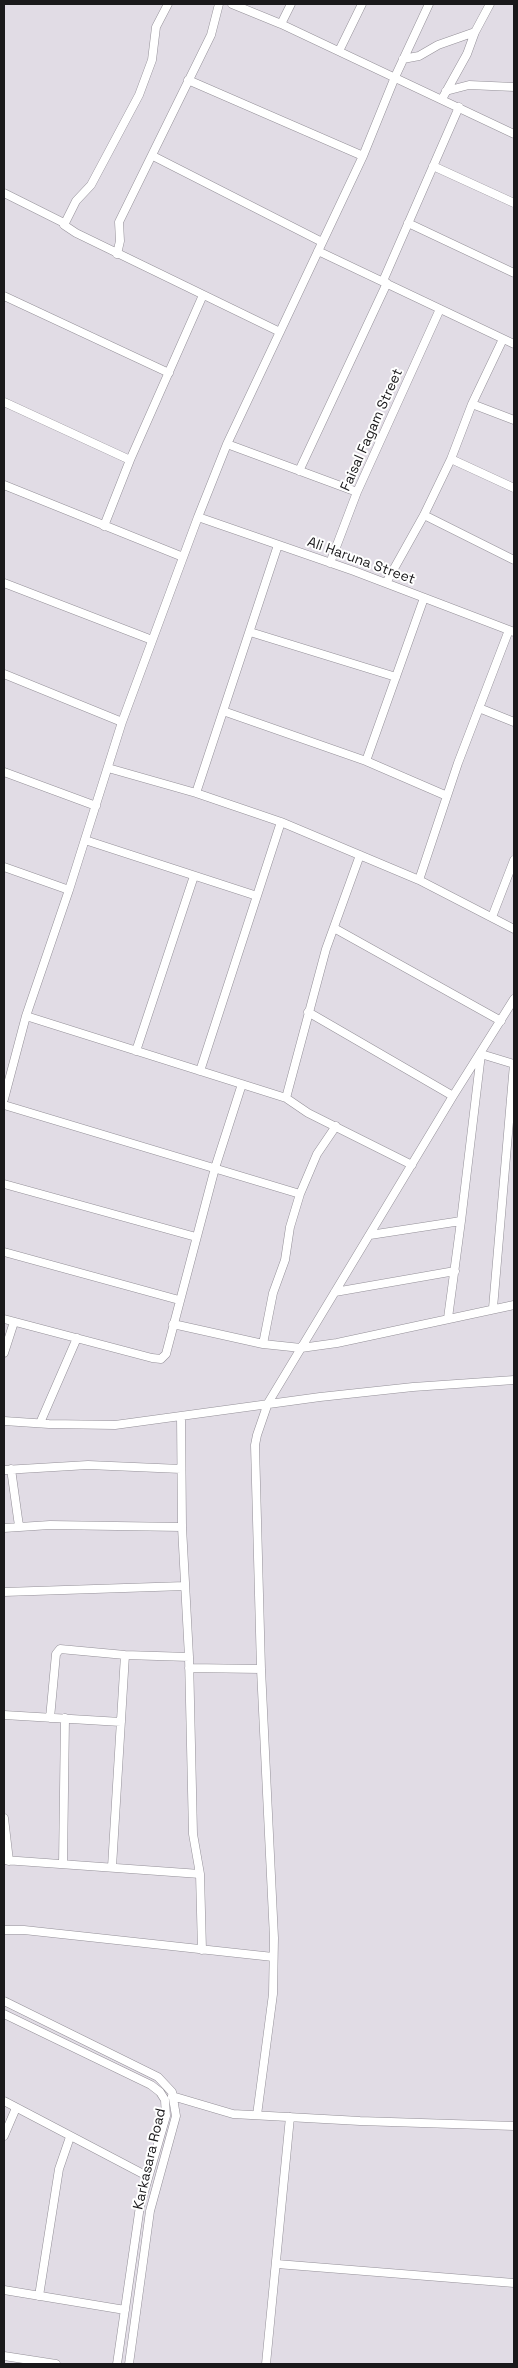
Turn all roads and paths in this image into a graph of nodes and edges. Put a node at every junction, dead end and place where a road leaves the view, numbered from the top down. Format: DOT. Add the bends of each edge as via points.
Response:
graph roads {
  1 [pos="168,4"];
  2 [pos="219,4"];
  3 [pos="232,4"];
  4 [pos="291,4"];
  5 [pos="362,4"];
  6 [pos="429,4"];
  7 [pos="490,4"];
  8 [pos="281,24"];
  9 [pos="475,32"];
  10 [pos="339,51"];
  11 [pos="403,59"];
  12 [pos="395,77"];
  13 [pos="188,80"];
  14 [pos="514,87"];
  15 [pos="446,91"];
  16 [pos="442,99"];
  17 [pos="459,107"];
  18 [pos="514,134"];
  19 [pos="152,156"];
  20 [pos="363,156"];
  21 [pos="433,166"];
  22 [pos="4,193"];
  23 [pos="514,203"];
  24 [pos="64,223"];
  25 [pos="408,223"];
  26 [pos="322,242"];
  27 [pos="318,251"];
  28 [pos="117,254"];
  29 [pos="514,273"];
  30 [pos="385,282"];
  31 [pos="203,295"];
  32 [pos="4,296"];
  33 [pos="440,309"];
  34 [pos="280,332"];
  35 [pos="503,339"];
  36 [pos="514,344"];
  37 [pos="169,373"];
  38 [pos="4,402"];
  39 [pos="472,404"];
  40 [pos="514,420"];
  41 [pos="227,444"];
  42 [pos="451,459"];
  43 [pos="130,460"];
  44 [pos="299,471"];
  45 [pos="4,485"];
  46 [pos="514,488"];
  47 [pos="357,492"];
  48 [pos="424,515"];
  49 [pos="198,517"];
  50 [pos="104,526"];
  51 [pos="278,545"];
  52 [pos="183,557"];
  53 [pos="514,560"];
  54 [pos="330,563"];
  55 [pos="4,583"];
  56 [pos="386,583"];
  57 [pos="424,598"];
  58 [pos="512,631"];
  59 [pos="250,632"];
  60 [pos="152,640"];
  61 [pos="4,674"];
  62 [pos="396,677"];
  63 [pos="479,708"];
  64 [pos="223,711"];
  65 [pos="122,722"];
  66 [pos="514,722"];
  67 [pos="366,761"];
  68 [pos="108,768"];
  69 [pos="4,772"];
  70 [pos="196,793"];
  71 [pos="447,796"];
  72 [pos="96,806"];
  73 [pos="281,822"];
  74 [pos="85,840"];
  75 [pos="360,855"];
  76 [pos="514,860"];
  77 [pos="4,867"];
  78 [pos="194,876"];
  79 [pos="419,880"];
  80 [pos="69,890"];
  81 [pos="257,896"];
  82 [pos="492,917"];
  83 [pos="334,928"];
  84 [pos="514,929"];
  85 [pos="514,999"];
  86 [pos="308,1012"];
  87 [pos="26,1016"];
  88 [pos="514,1017"];
  89 [pos="503,1018"];
  90 [pos="136,1050"];
  91 [pos="481,1054"];
  92 [pos="514,1064"];
  93 [pos="200,1071"];
  94 [pos="242,1084"];
  95 [pos="453,1096"];
  96 [pos="286,1098"];
  97 [pos="4,1099"];
  98 [pos="4,1105"];
  99 [pos="336,1126"];
  100 [pos="412,1165"];
  101 [pos="215,1168"];
  102 [pos="4,1184"];
  103 [pos="300,1194"];
  104 [pos="461,1221"];
  105 [pos="370,1234"];
  106 [pos="196,1237"];
  107 [pos="4,1252"];
  108 [pos="455,1271"];
  109 [pos="335,1292"];
  110 [pos="179,1300"];
  111 [pos="514,1305"];
  112 [pos="493,1308"];
  113 [pos="448,1318"];
  114 [pos="4,1319"];
  115 [pos="14,1322"];
  116 [pos="174,1324"];
  117 [pos="77,1338"];
  118 [pos="263,1344"];
  119 [pos="301,1348"];
  120 [pos="4,1353"];
  121 [pos="514,1380"];
  122 [pos="268,1403"];
  123 [pos="181,1416"];
  124 [pos="4,1421"];
  125 [pos="40,1423"];
  126 [pos="7,1469"];
  127 [pos="181,1469"];
  128 [pos="19,1526"];
  129 [pos="182,1527"];
  130 [pos="4,1528"];
  131 [pos="184,1586"];
  132 [pos="4,1592"];
  133 [pos="125,1655"];
  134 [pos="189,1657"];
  135 [pos="189,1668"];
  136 [pos="261,1669"];
  137 [pos="4,1715"];
  138 [pos="50,1718"];
  139 [pos="65,1718"];
  140 [pos="121,1722"];
  141 [pos="4,1818"];
  142 [pos="6,1860"];
  143 [pos="63,1864"];
  144 [pos="112,1867"];
  145 [pos="200,1874"];
  146 [pos="4,1930"];
  147 [pos="202,1950"];
  148 [pos="273,1958"];
  149 [pos="4,2002"];
  150 [pos="4,2014"];
  151 [pos="161,2093"];
  152 [pos="174,2097"];
  153 [pos="4,2101"];
  154 [pos="16,2108"];
  155 [pos="257,2115"];
  156 [pos="290,2117"];
  157 [pos="514,2126"];
  158 [pos="4,2136"];
  159 [pos="70,2137"];
  160 [pos="147,2176"];
  161 [pos="277,2264"];
  162 [pos="514,2282"];
  163 [pos="4,2290"];
  164 [pos="39,2296"];
  165 [pos="125,2310"];
  166 [pos="4,2356"];
  167 [pos="56,2364"];
  168 [pos="117,2364"];
  169 [pos="128,2364"];
  170 [pos="266,2364"];
  1 -- 24 [label="street" via="156,28 152,60 139,95 90,185 80,194"];
  2 -- 13 [label="street" via="211,35"];
  3 -- 8 [label="street"];
  4 -- 8 [label="street"];
  5 -- 10 [label="street"];
  6 -- 11 [label="street"];
  7 -- 9 [label="street"];
  8 -- 10 [label="street"];
  9 -- 11 [label="street" via="438,45 419,56"];
  9 -- 15 [label="street" via="467,54"];
  10 -- 12 [label="street"];
  11 -- 12 [label="street"];
  12 -- 16 [label="street"];
  12 -- 20 [label="street"];
  13 -- 19 [label="street"];
  13 -- 20 [label="street"];
  14 -- 15 [label="street" via="469,85"];
  15 -- 16 [label="street"];
  16 -- 17 [label="street"];
  17 -- 18 [label="street"];
  17 -- 21 [label="street"];
  19 -- 26 [label="street"];
  19 -- 28 [label="street" via="119,222"];
  20 -- 26 [label="street"];
  21 -- 23 [label="street"];
  21 -- 25 [label="street"];
  22 -- 24 [label="street"];
  24 -- 28 [label="street" via="65,228"];
  25 -- 29 [label="street"];
  25 -- 30 [label="street"];
  26 -- 27 [label="street"];
  27 -- 30 [label="street"];
  27 -- 34 [label="street"];
  28 -- 31 [label="street"];
  30 -- 33 [label="street"];
  30 -- 44 [label="street"];
  31 -- 34 [label="street"];
  31 -- 37 [label="street"];
  32 -- 37 [label="street"];
  33 -- 35 [label="street"];
  33 -- 47 [label="street, Faisal Fagam Street"];
  34 -- 41 [label="street"];
  35 -- 36 [label="street"];
  35 -- 39 [label="street"];
  37 -- 43 [label="street"];
  38 -- 43 [label="street"];
  39 -- 40 [label="street"];
  39 -- 42 [label="street"];
  41 -- 44 [label="street"];
  41 -- 49 [label="street"];
  42 -- 46 [label="street"];
  42 -- 48 [label="street"];
  43 -- 50 [label="street"];
  44 -- 47 [label="street"];
  45 -- 50 [label="street"];
  47 -- 54 [label="street, Faisal Fagam Street"];
  48 -- 53 [label="street"];
  48 -- 56 [label="street"];
  49 -- 51 [label="street, Ali Haruna Street"];
  49 -- 52 [label="street"];
  50 -- 52 [label="street"];
  51 -- 54 [label="street, Ali Haruna Street"];
  51 -- 59 [label="street"];
  52 -- 60 [label="street"];
  54 -- 56 [label="street, Ali Haruna Street"];
  55 -- 60 [label="street"];
  56 -- 57 [label="street, Ali Haruna Street"];
  57 -- 58 [label="street, Ali Haruna Street"];
  57 -- 62 [label="street"];
  58 -- 63 [label="street"];
  59 -- 62 [label="street"];
  59 -- 64 [label="street"];
  60 -- 65 [label="street"];
  61 -- 65 [label="street"];
  62 -- 67 [label="street"];
  63 -- 66 [label="street"];
  63 -- 71 [label="street"];
  64 -- 67 [label="street"];
  64 -- 70 [label="street"];
  65 -- 68 [label="street"];
  67 -- 71 [label="street"];
  68 -- 70 [label="street"];
  68 -- 72 [label="street"];
  69 -- 72 [label="street"];
  70 -- 73 [label="street"];
  71 -- 79 [label="street"];
  72 -- 74 [label="street"];
  73 -- 75 [label="street"];
  73 -- 81 [label="street"];
  74 -- 78 [label="street"];
  74 -- 80 [label="street"];
  75 -- 79 [label="street"];
  75 -- 83 [label="street"];
  76 -- 82 [label="street"];
  77 -- 80 [label="street"];
  78 -- 81 [label="street"];
  78 -- 90 [label="street"];
  79 -- 82 [label="street"];
  80 -- 87 [label="street"];
  81 -- 93 [label="street"];
  82 -- 84 [label="street"];
  83 -- 86 [label="street"];
  83 -- 89 [label="street"];
  85 -- 89 [label="street"];
  86 -- 95 [label="street"];
  86 -- 96 [label="street"];
  87 -- 90 [label="street"];
  87 -- 97 [label="street"];
  88 -- 89 [label="street"];
  89 -- 91 [label="street"];
  90 -- 93 [label="street"];
  91 -- 92 [label="street"];
  91 -- 95 [label="street"];
  91 -- 104 [label="street"];
  92 -- 112 [label="street"];
  93 -- 94 [label="street"];
  94 -- 96 [label="street"];
  94 -- 101 [label="street"];
  95 -- 100 [label="street"];
  96 -- 99 [label="street"];
  98 -- 101 [label="street"];
  99 -- 100 [label="street"];
  99 -- 103 [label="street" via="317,1154"];
  100 -- 105 [label="street"];
  101 -- 103 [label="street"];
  101 -- 106 [label="street"];
  102 -- 106 [label="street"];
  103 -- 118 [label="street" via="285,1260 273,1293"];
  104 -- 105 [label="street"];
  104 -- 108 [label="street"];
  105 -- 109 [label="street"];
  106 -- 110 [label="street"];
  107 -- 110 [label="street"];
  108 -- 109 [label="street"];
  108 -- 113 [label="street"];
  109 -- 119 [label="street"];
  110 -- 116 [label="street"];
  111 -- 112 [label="street"];
  112 -- 113 [label="street"];
  113 -- 119 [label="street"];
  114 -- 115 [label="street"];
  115 -- 117 [label="street"];
  115 -- 120 [label="street"];
  116 -- 117 [label="street" via="166,1354 161,1359"];
  116 -- 118 [label="street"];
  117 -- 125 [label="street"];
  118 -- 119 [label="street"];
  119 -- 122 [label="street"];
  121 -- 122 [label="street"];
  122 -- 123 [label="street"];
  122 -- 136 [label="street" via="255,1445"];
  123 -- 125 [label="street" via="115,1424"];
  123 -- 127 [label="street"];
  124 -- 125 [label="street"];
  126 -- 127 [label="street" via="88,1466"];
  126 -- 128 [label="street"];
  127 -- 129 [label="street"];
  128 -- 129 [label="street"];
  128 -- 130 [label="street"];
  129 -- 131 [label="street"];
  131 -- 132 [label="street"];
  131 -- 134 [label="street"];
  133 -- 134 [label="street"];
  133 -- 138 [label="street" via="60,1649"];
  133 -- 140 [label="street"];
  134 -- 135 [label="street"];
  135 -- 136 [label="street"];
  135 -- 145 [label="street" via="193,1834"];
  136 -- 148 [label="street"];
  137 -- 138 [label="street"];
  138 -- 139 [label="street"];
  139 -- 140 [label="street"];
  139 -- 143 [label="street"];
  140 -- 144 [label="street"];
  141 -- 142 [label="street"];
  142 -- 143 [label="street"];
  143 -- 144 [label="street"];
  144 -- 145 [label="street"];
  145 -- 147 [label="street"];
  146 -- 147 [label="street"];
  147 -- 148 [label="street"];
  148 -- 155 [label="street" via="273,1994"];
  149 -- 152 [label="street, Karkasara Road" via="158,2077"];
  150 -- 151 [label="street, Karkasara Road" via="151,2085"];
  151 -- 152 [label="street"];
  151 -- 160 [label="street, Karkasara Road" via="166,2116"];
  152 -- 155 [label="street" via="233,2114"];
  152 -- 169 [label="street, Karkasara Road" via="176,2116 150,2211"];
  153 -- 154 [label="street"];
  154 -- 158 [label="street"];
  154 -- 159 [label="street"];
  155 -- 156 [label="street"];
  156 -- 157 [label="street"];
  156 -- 161 [label="street"];
  159 -- 160 [label="street"];
  159 -- 164 [label="street" via="59,2169"];
  160 -- 165 [label="street, Karkasara Road"];
  161 -- 162 [label="street"];
  161 -- 170 [label="street"];
  163 -- 164 [label="street"];
  164 -- 165 [label="street"];
  165 -- 168 [label="street, Karkasara Road"];
  166 -- 167 [label="street"];
}
